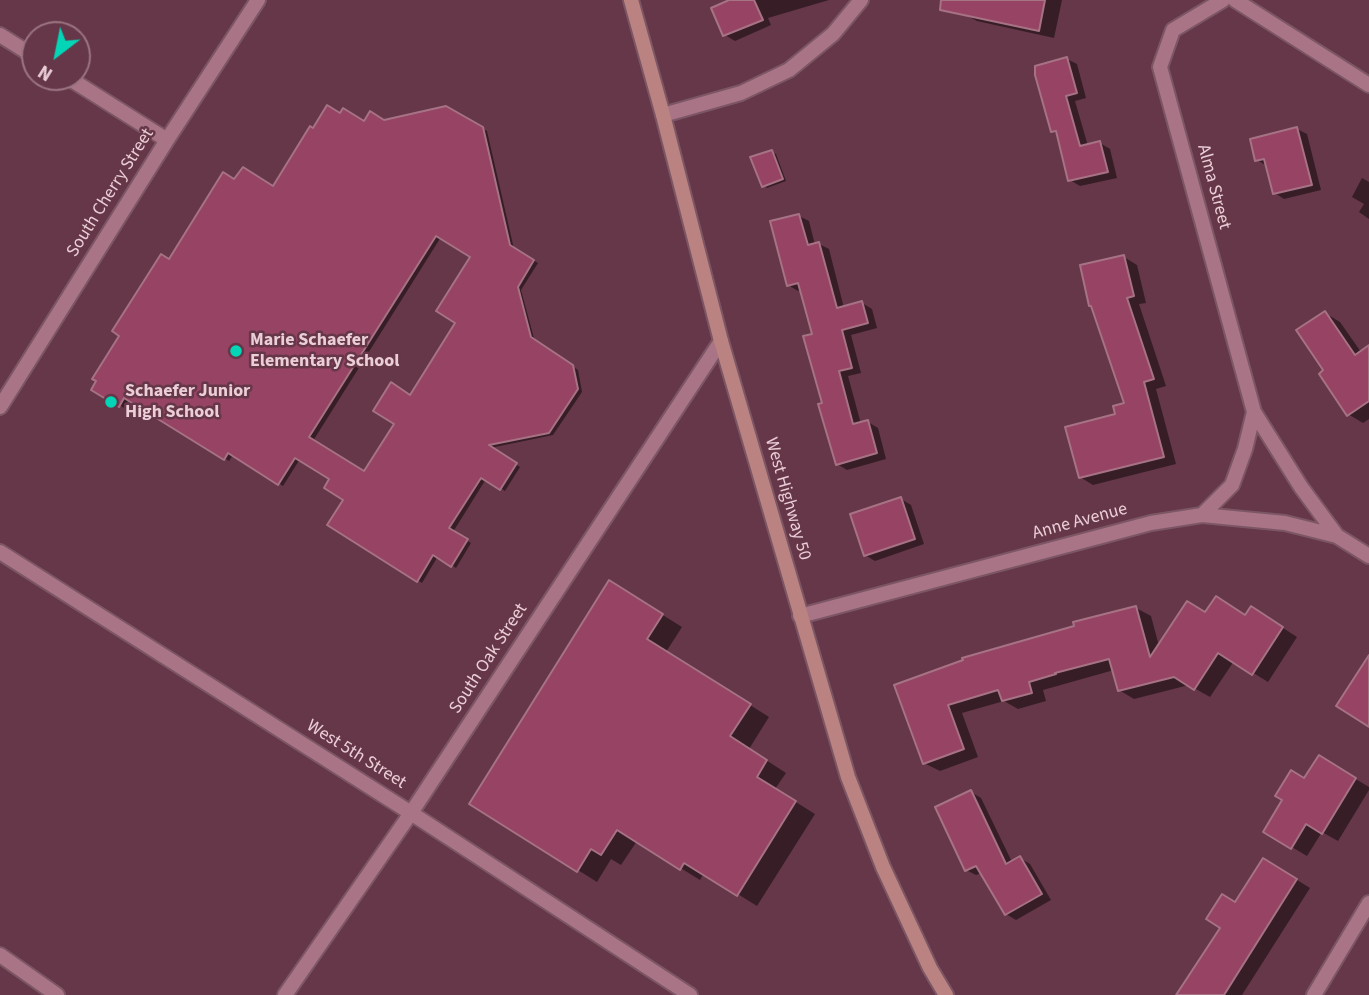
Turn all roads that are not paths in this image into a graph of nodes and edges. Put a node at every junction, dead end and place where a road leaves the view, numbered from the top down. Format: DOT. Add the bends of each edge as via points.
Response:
graph roads {
  1 [pos="258,0"];
  2 [pos="631,0"];
  3 [pos="861,0"];
  4 [pos="1223,0"];
  5 [pos="1235,0"];
  6 [pos="0,35"];
  7 [pos="21,48"];
  8 [pos="1369,85"];
  9 [pos="89,91"];
  10 [pos="663,115"];
  11 [pos="167,140"];
  12 [pos="721,341"];
  13 [pos="0,407"];
  14 [pos="1254,412"];
  15 [pos="1202,515"];
  16 [pos="1337,536"];
  17 [pos="0,552"];
  18 [pos="1369,556"];
  19 [pos="800,616"];
  20 [pos="411,813"];
  21 [pos="1369,904"];
  22 [pos="0,955"];
  23 [pos="57,995"];
  24 [pos="285,995"];
  25 [pos="690,995"];
  26 [pos="946,995"];
  27 [pos="1314,995"];
  1 -- 11 [label="street, South Cherry Street"];
  2 -- 10 [label="main road, West Highway 50"];
  3 -- 10 [label="street" via="833,34 789,70 741,93"];
  4 -- 14 [label="street, Alma Street" via="1173,30 1160,67"];
  5 -- 8 [label="street"];
  6 -- 7 [label="street"];
  9 -- 11 [label="street"];
  10 -- 12 [label="main road, West Highway 50"];
  11 -- 13 [label="street, South Cherry Street"];
  12 -- 19 [label="main road, West Highway 50"];
  12 -- 20 [label="street, South Oak Street"];
  14 -- 15 [label="street, Alma Street" via="1232,485"];
  14 -- 16 [label="street, Alma Street"];
  15 -- 16 [label="street, Anne Avenue" via="1285,523"];
  15 -- 19 [label="street, Anne Avenue" via="1151,523"];
  16 -- 18 [label="street, Anne Avenue"];
  17 -- 20 [label="street, West 5th Street"];
  19 -- 26 [label="main road, West Highway 50" via="848,777 883,867"];
  20 -- 24 [label="street, South Oak Street"];
  20 -- 25 [label="street, West 5th Street"];
  21 -- 27 [label="street"];
  22 -- 23 [label="street"];
}
